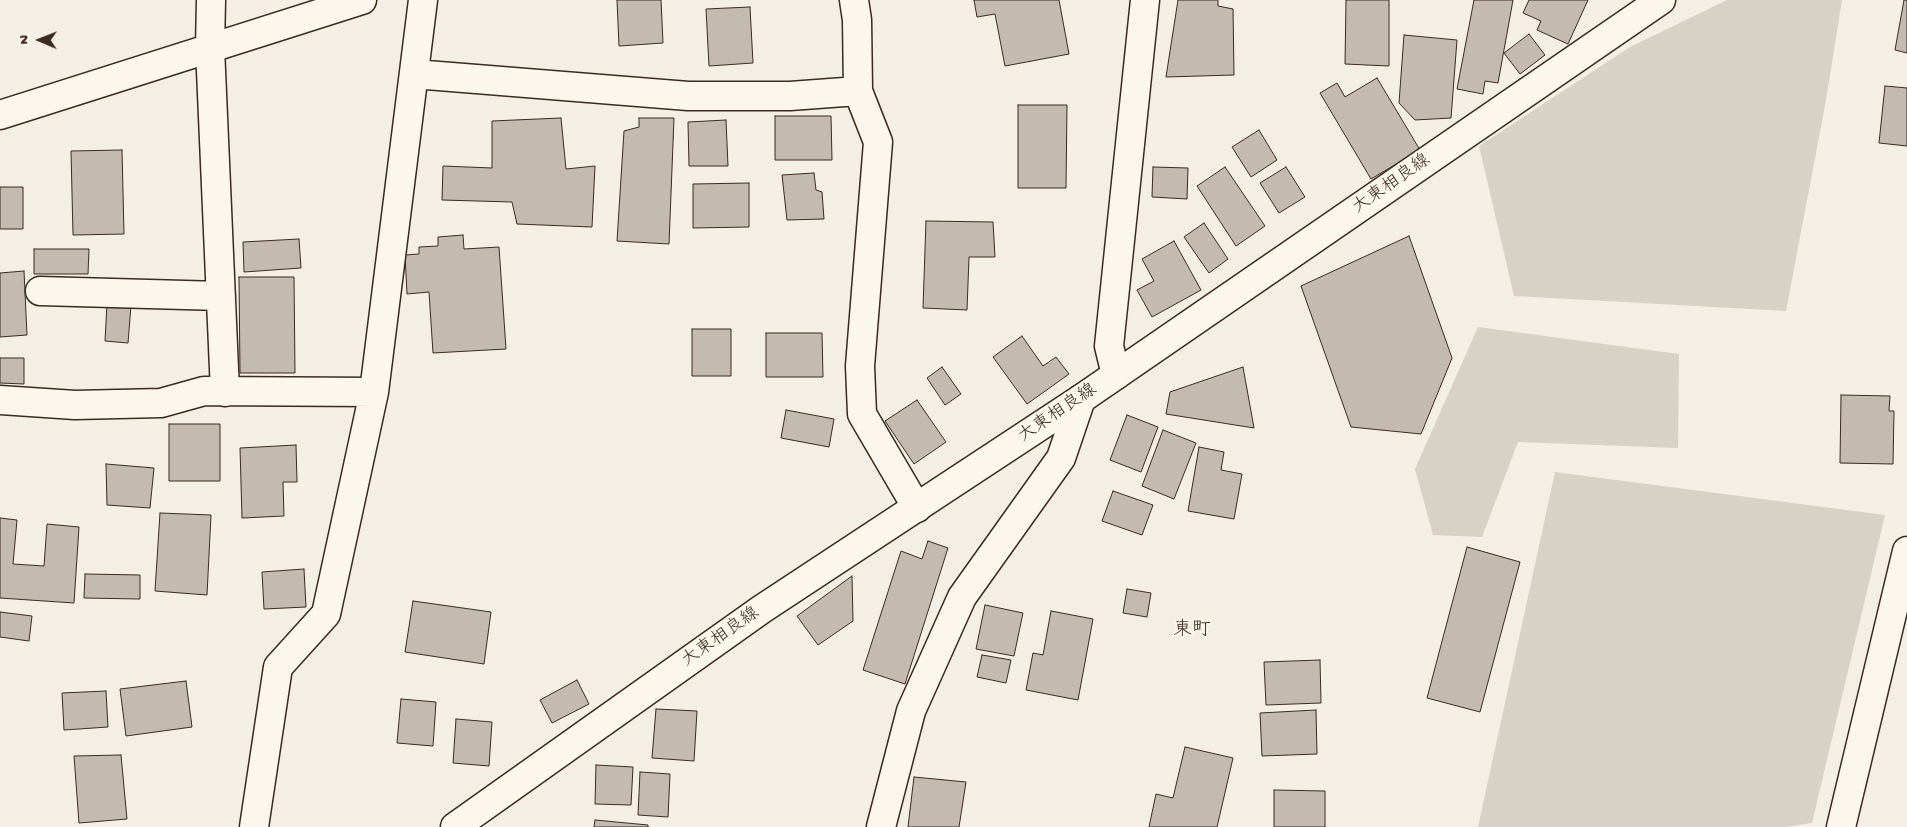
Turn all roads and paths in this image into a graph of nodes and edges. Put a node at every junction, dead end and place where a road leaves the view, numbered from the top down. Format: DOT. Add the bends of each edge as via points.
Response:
graph roads {
  1 [pos="210,0"];
  2 [pos="362,0"];
  3 [pos="423,0"];
  4 [pos="854,0"];
  5 [pos="1144,0"];
  6 [pos="1661,0"];
  7 [pos="210,48"];
  8 [pos="414,74"];
  9 [pos="858,91"];
  10 [pos="0,115"];
  11 [pos="40,291"];
  12 [pos="221,296"];
  13 [pos="1116,375"];
  14 [pos="225,392"];
  15 [pos="374,392"];
  16 [pos="1081,399"];
  17 [pos="0,400"];
  18 [pos="917,508"];
  19 [pos="1907,551"];
  20 [pos="461,825"];
  21 [pos="254,827"];
  22 [pos="881,827"];
  23 [pos="1841,827"];
  1 -- 7 [label="street"];
  2 -- 7 [label="street"];
  3 -- 8 [label="street"];
  4 -- 9 [label="street"];
  5 -- 13 [label="street" via="1109,346"];
  6 -- 13 [label="street, 大東相良線"];
  7 -- 10 [label="street"];
  7 -- 12 [label="street"];
  8 -- 9 [label="street" via="688,96 790,96"];
  8 -- 15 [label="street"];
  9 -- 18 [label="street" via="878,142 860,366 862,414"];
  11 -- 12 [label="street"];
  12 -- 14 [label="street"];
  13 -- 16 [label="street, 大東相良線"];
  14 -- 15 [label="street"];
  14 -- 17 [label="street" via="204,391 161,403 74,405"];
  15 -- 21 [label="street" via="326,614 278,667"];
  16 -- 18 [label="street, 大東相良線"];
  16 -- 22 [label="street" via="1061,458 962,598 911,711"];
  18 -- 20 [label="street, 大東相良線" via="762,609"];
  19 -- 23 [label="street"];
}
